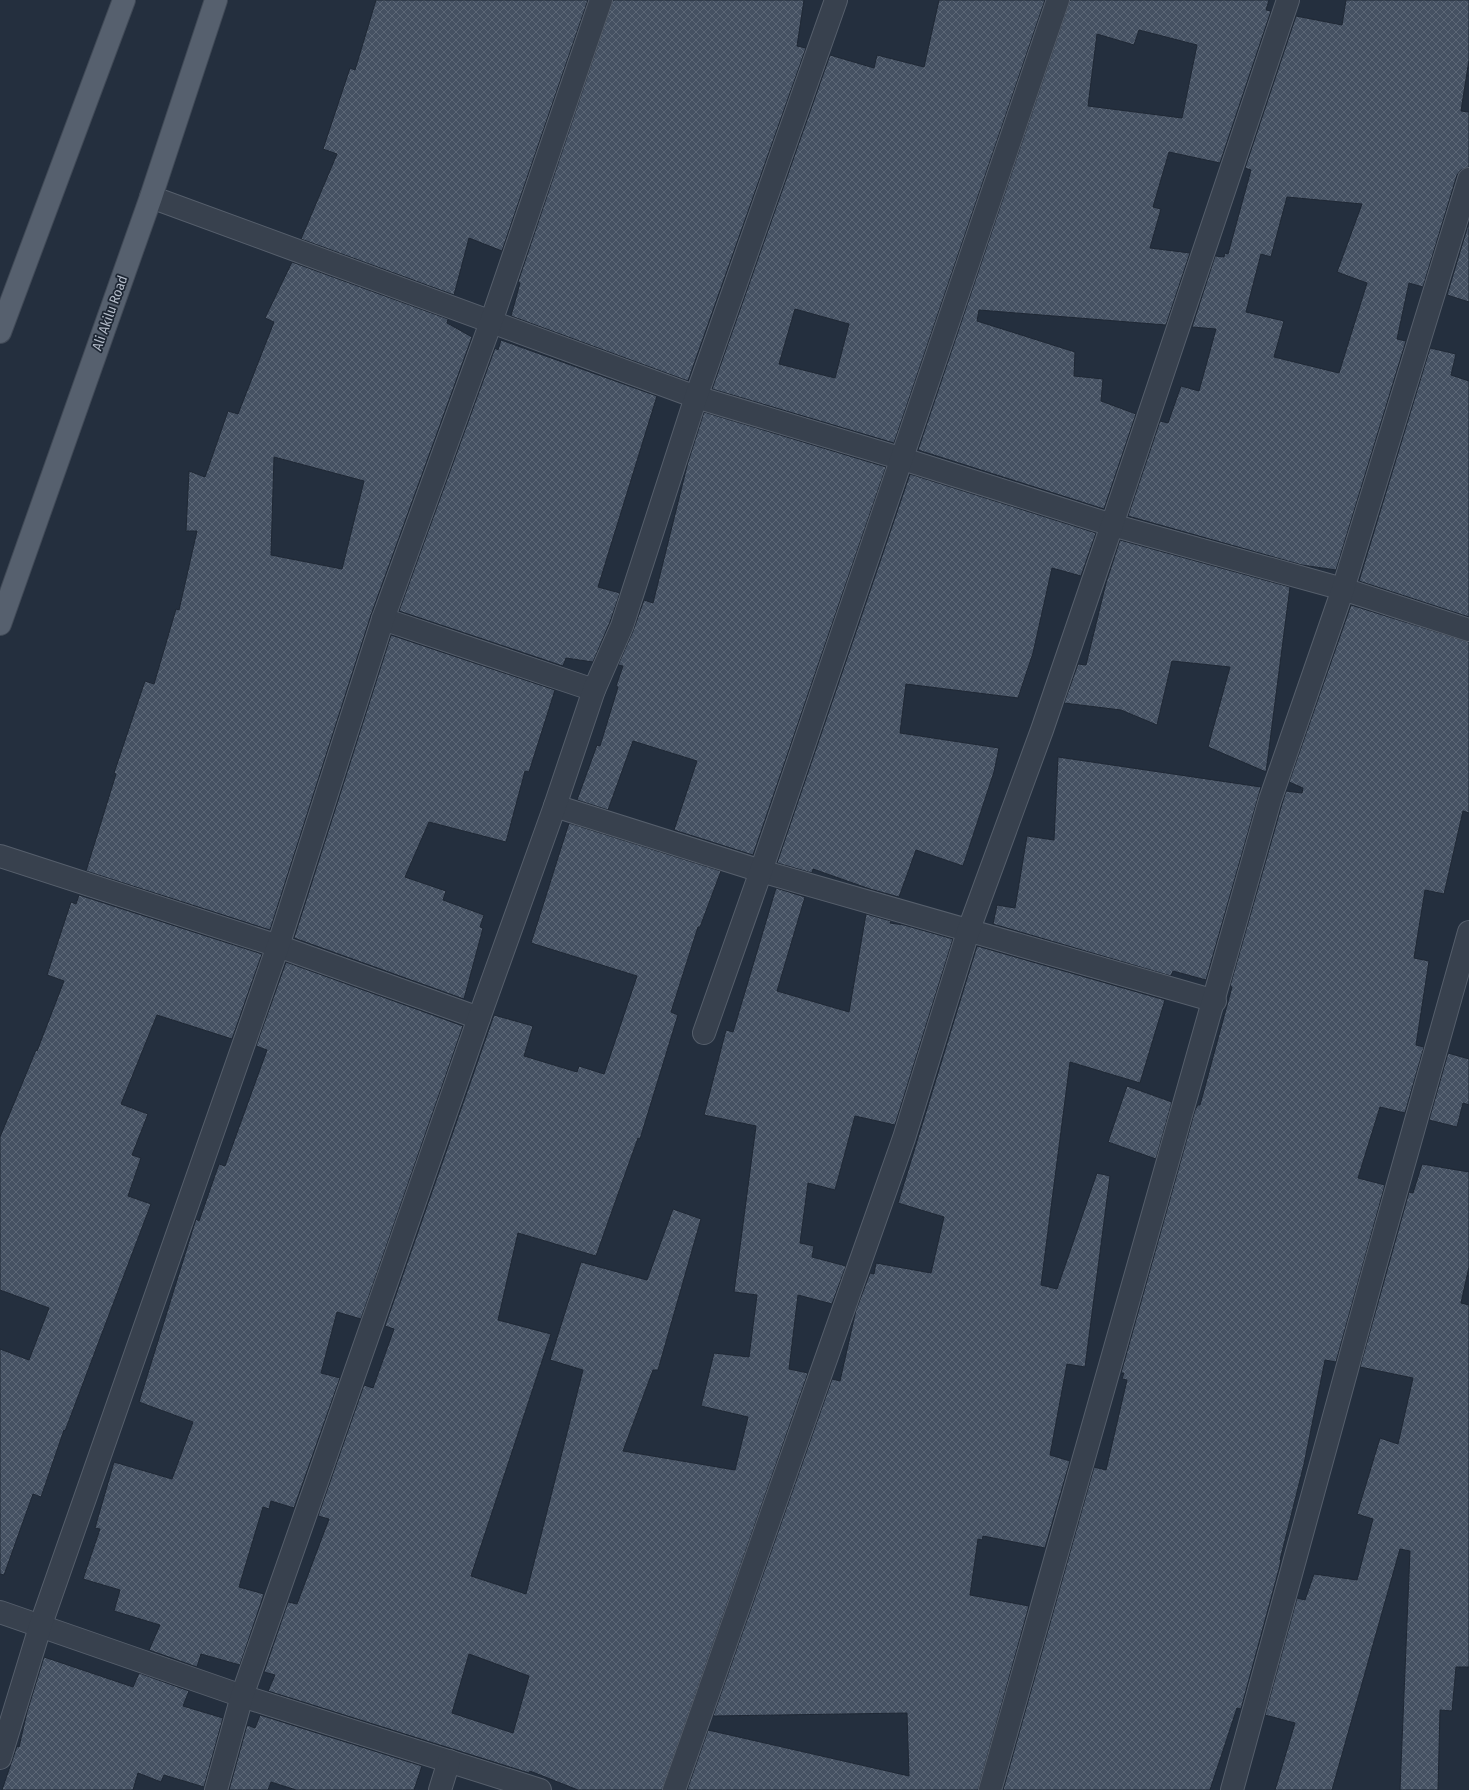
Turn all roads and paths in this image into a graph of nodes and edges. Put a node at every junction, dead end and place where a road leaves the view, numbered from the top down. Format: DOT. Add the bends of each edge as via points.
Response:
graph roads {
  1 [pos="124,0"];
  2 [pos="601,0"];
  3 [pos="836,0"];
  4 [pos="1058,0"];
  5 [pos="1288,0"];
  6 [pos="216,3"];
  7 [pos="1469,179"];
  8 [pos="151,197"];
  9 [pos="490,322"];
  10 [pos="0,332"];
  11 [pos="696,397"];
  12 [pos="903,459"];
  13 [pos="1112,525"];
  14 [pos="1343,589"];
  15 [pos="382,619"];
  16 [pos="0,624"];
  17 [pos="1469,630"];
  18 [pos="594,690"];
  19 [pos="556,806"];
  20 [pos="0,856"];
  21 [pos="761,871"];
  22 [pos="968,932"];
  23 [pos="1469,932"];
  24 [pos="278,946"];
  25 [pos="1215,1001"];
  26 [pos="479,1018"];
  27 [pos="704,1033"];
  28 [pos="0,1612"];
  29 [pos="40,1627"];
  30 [pos="242,1696"];
  31 [pos="0,1758"];
  32 [pos="449,1762"];
  33 [pos="216,1790"];
  34 [pos="440,1790"];
  35 [pos="540,1790"];
  36 [pos="674,1790"];
  37 [pos="990,1790"];
  38 [pos="1232,1790"];
  1 -- 10 [label="main road"];
  2 -- 9 [label="street"];
  3 -- 11 [label="street"];
  4 -- 12 [label="street"];
  5 -- 13 [label="street"];
  6 -- 8 [label="main road, Ali Akilu Road"];
  7 -- 14 [label="street"];
  8 -- 9 [label="street"];
  8 -- 16 [label="main road, Ali Akilu Road"];
  9 -- 11 [label="street"];
  9 -- 15 [label="street"];
  11 -- 12 [label="street"];
  11 -- 18 [label="street" via="622,626"];
  12 -- 13 [label="street"];
  12 -- 21 [label="street"];
  13 -- 14 [label="street"];
  13 -- 22 [label="street" via="1042,730"];
  14 -- 17 [label="street"];
  14 -- 25 [label="street" via="1270,800"];
  15 -- 18 [label="street"];
  15 -- 24 [label="street"];
  18 -- 19 [label="street"];
  19 -- 21 [label="street"];
  19 -- 26 [label="street"];
  20 -- 24 [label="street"];
  21 -- 22 [label="street"];
  21 -- 27 [label="street"];
  22 -- 25 [label="street"];
  22 -- 36 [label="street" via="904,1138"];
  23 -- 38 [label="street"];
  24 -- 26 [label="street"];
  24 -- 29 [label="street"];
  25 -- 37 [label="street"];
  26 -- 30 [label="street"];
  28 -- 29 [label="street"];
  29 -- 30 [label="street"];
  29 -- 31 [label="street"];
  30 -- 32 [label="street"];
  30 -- 33 [label="street"];
  32 -- 34 [label="street"];
  32 -- 35 [label="street"];
}
